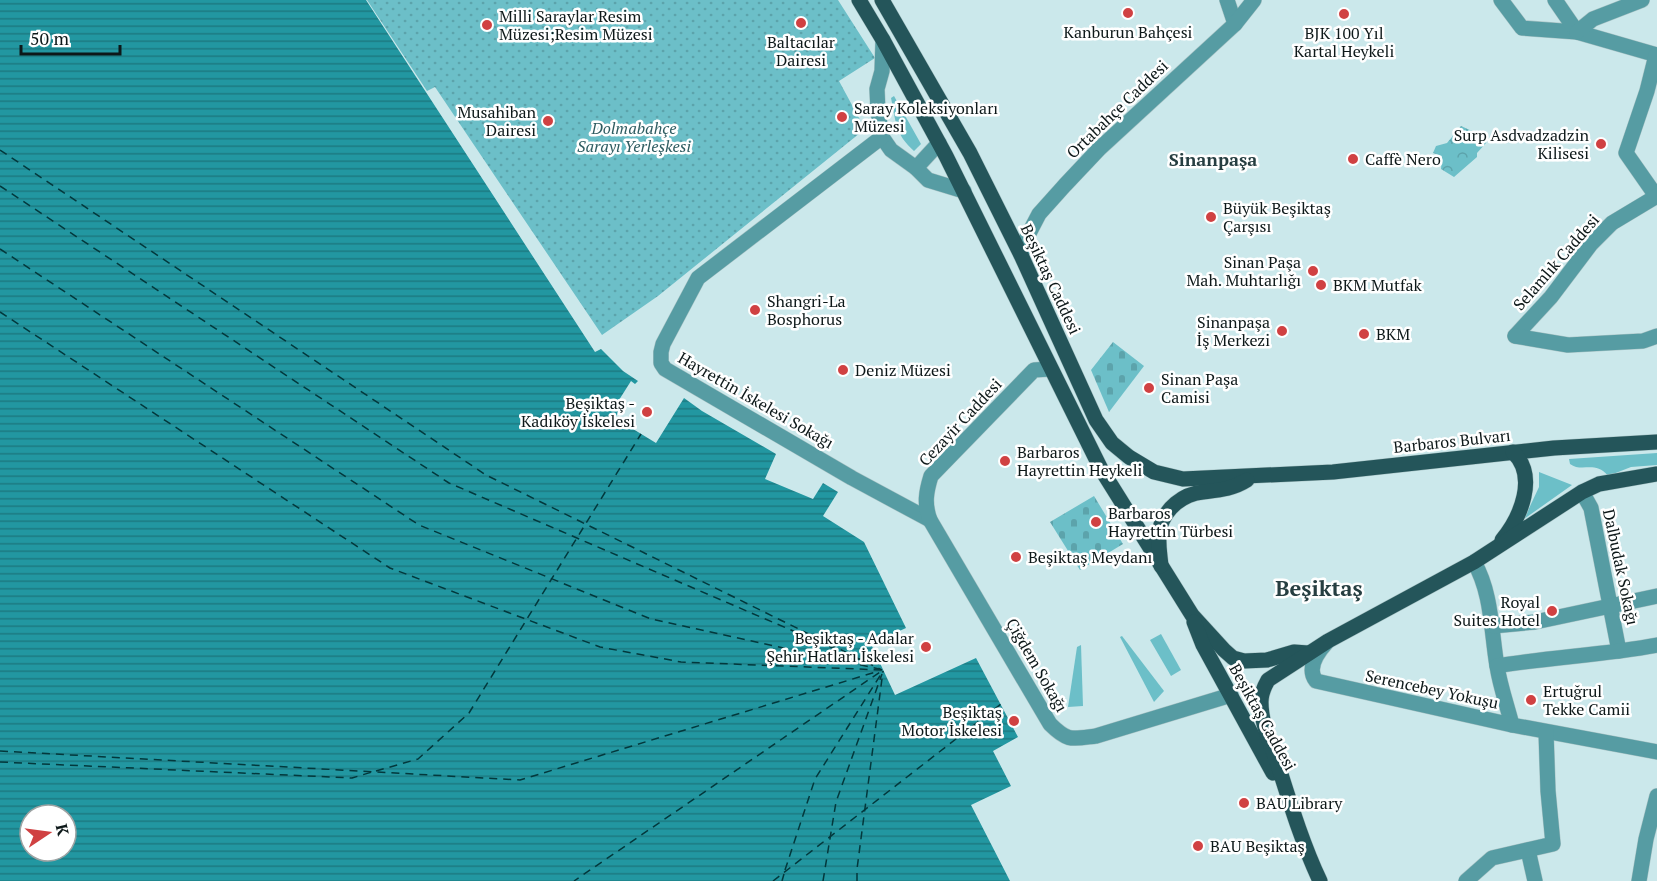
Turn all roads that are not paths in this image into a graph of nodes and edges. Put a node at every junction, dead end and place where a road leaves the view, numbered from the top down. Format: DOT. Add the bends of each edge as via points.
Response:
graph roads {
  1 [pos="859,0"];
  2 [pos="882,0"];
  3 [pos="900,0"];
  4 [pos="1227,0"];
  5 [pos="1254,0"];
  6 [pos="1501,0"];
  7 [pos="1555,0"];
  8 [pos="1642,0"];
  9 [pos="892,16"];
  10 [pos="1235,24"];
  11 [pos="1576,32"];
  12 [pos="883,39"];
  13 [pos="1657,55"];
  14 [pos="1652,95"];
  15 [pos="882,137"];
  16 [pos="939,143"];
  17 [pos="916,168"];
  18 [pos="964,191"];
  19 [pos="1657,196"];
  20 [pos="1021,255"];
  21 [pos="1657,336"];
  22 [pos="1050,369"];
  23 [pos="1657,442"];
  24 [pos="1513,452"];
  25 [pos="1657,474"];
  26 [pos="1252,476"];
  27 [pos="1582,492"];
  28 [pos="930,520"];
  29 [pos="1489,552"];
  30 [pos="1474,562"];
  31 [pos="1161,567"];
  32 [pos="1657,596"];
  33 [pos="1610,606"];
  34 [pos="1192,615"];
  35 [pos="1493,626"];
  36 [pos="1328,641"];
  37 [pos="1657,645"];
  38 [pos="1619,651"];
  39 [pos="1308,653"];
  40 [pos="1497,666"];
  41 [pos="1231,694"];
  42 [pos="1512,725"];
  43 [pos="1546,732"];
  44 [pos="1657,752"];
  45 [pos="1657,796"];
  46 [pos="1289,802"];
  47 [pos="1528,850"];
  48 [pos="1320,881"];
  49 [pos="1466,881"];
  50 [pos="1535,881"];
  51 [pos="1639,881"];
  1 -- 12 [label="main road"];
  2 -- 9 [label="main road, Beşiktaş Caddesi"];
  3 -- 9 [label="main road"];
  4 -- 10 [label="street"];
  5 -- 10 [label="street, Ortabahçe Caddesi"];
  6 -- 11 [label="street" via="1522,28"];
  7 -- 11 [label="street"];
  8 -- 11 [label="street" via="1593,19"];
  9 -- 20 [label="main road, Beşiktaş Caddesi" via="970,153"];
  10 -- 20 [label="street, Ortabahçe Caddesi" via="1065,185 1039,214"];
  11 -- 13 [label="street"];
  12 -- 15 [label="street" via="878,89"];
  12 -- 16 [label="main road"];
  13 -- 14 [label="street"];
  14 -- 19 [label="street" via="1626,153"];
  15 -- 17 [label="street" via="891,150"];
  15 -- 28 [label="street, Hayrettin İskelesi Sokağı" via="698,278 667,336 661,363 665,369"];
  16 -- 17 [label="street"];
  16 -- 18 [label="main road"];
  17 -- 18 [label="street" via="928,180"];
  18 -- 22 [label="main road"];
  19 -- 21 [label="street, Selamlık Caddesi" via="1612,223 1515,336 1568,345 1643,341"];
  20 -- 26 [label="main road, Beşiktaş Caddesi" via="1091,411 1112,443 1141,465 1172,478"];
  22 -- 28 [label="street, Cezayir Caddesi" via="1034,370 931,476 926,498"];
  22 -- 31 [label="main road" via="1101,469"];
  23 -- 24 [label="main road, Barbaros Bulvarı"];
  24 -- 26 [label="main road, Barbaros Bulvarı" via="1333,472"];
  24 -- 29 [label="main road" via="1524,467 1524,498 1512,526"];
  25 -- 27 [label="main road" via="1599,484"];
  26 -- 31 [label="main road" via="1238,486 1188,495 1174,504 1160,528"];
  27 -- 29 [label="main road"];
  27 -- 33 [label="street, Dalbudak Sokağı" via="1591,508"];
  28 -- 41 [label="street, Çiğdem Sokağı" via="1050,724 1063,736 1075,740 1096,736"];
  29 -- 30 [label="main road"];
  30 -- 35 [label="street" via="1482,576"];
  30 -- 36 [label="main road"];
  31 -- 34 [label="main road"];
  32 -- 33 [label="street"];
  33 -- 35 [label="street" via="1535,622"];
  33 -- 38 [label="street, Dalbudak Sokağı"];
  34 -- 39 [label="main road" via="1233,658 1268,660 1294,652"];
  34 -- 41 [label="main road, Beşiktaş Caddesi" via="1203,645"];
  35 -- 40 [label="street"];
  36 -- 39 [label="main road"];
  36 -- 42 [label="street, Serencebey Yokuşu" via="1315,658 1312,675 1316,681"];
  37 -- 38 [label="street"];
  38 -- 40 [label="street"];
  39 -- 46 [label="main road" via="1268,680 1261,701 1266,733"];
  40 -- 42 [label="street"];
  41 -- 46 [label="main road, Beşiktaş Caddesi"];
  42 -- 43 [label="street, Serencebey Yokuşu"];
  43 -- 44 [label="street, Serencebey Yokuşu"];
  43 -- 47 [label="street" via="1553,844"];
  45 -- 51 [label="street"];
  46 -- 48 [label="main road"];
  47 -- 49 [label="street" via="1492,858"];
  47 -- 50 [label="street"];
}
